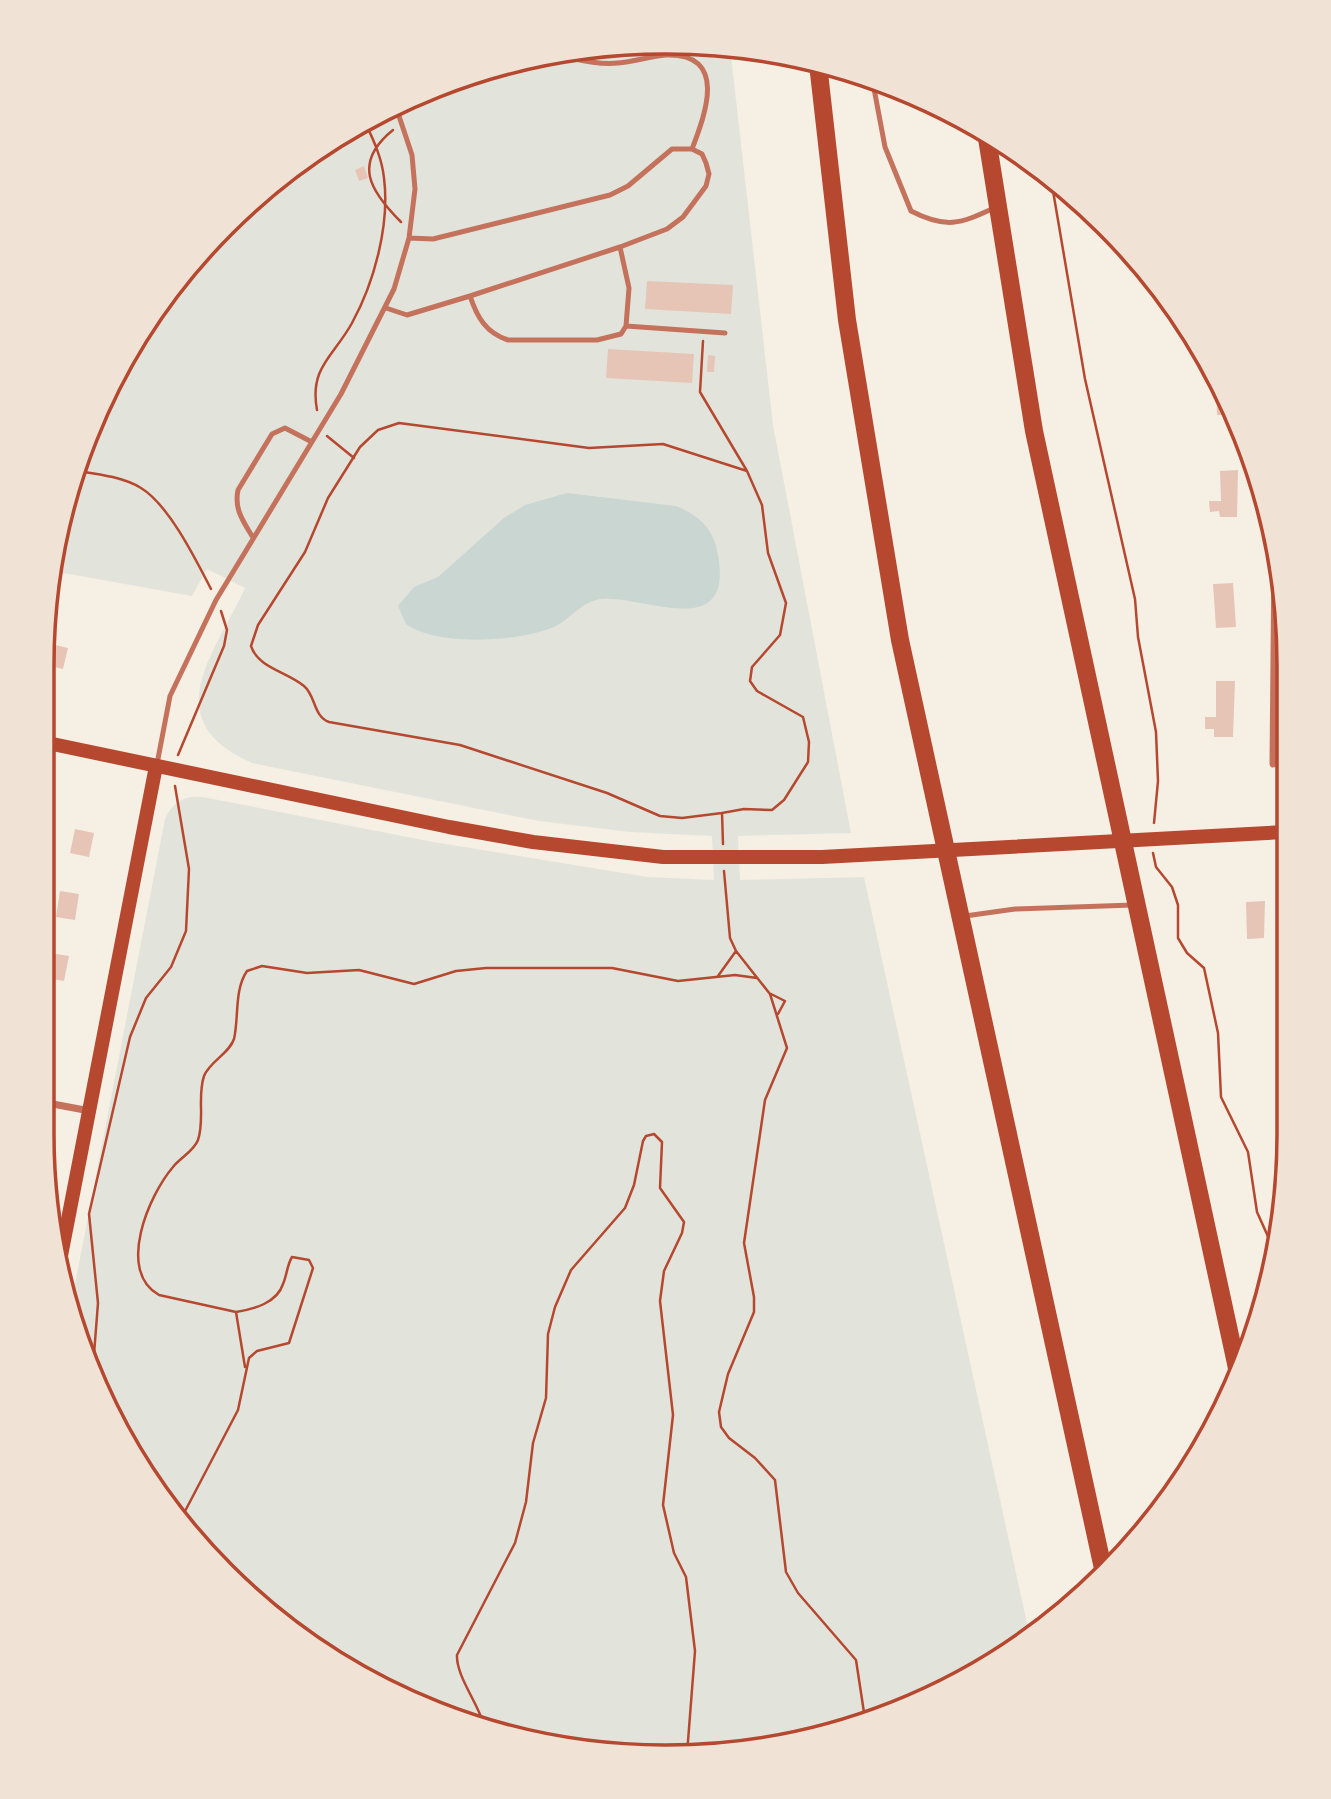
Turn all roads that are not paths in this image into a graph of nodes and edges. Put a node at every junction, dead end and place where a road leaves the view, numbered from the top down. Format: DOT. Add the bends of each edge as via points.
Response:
graph roads {
  1 [pos="582,60"];
  2 [pos="819,74"];
  3 [pos="875,92"];
  4 [pos="399,115"];
  5 [pos="988,146"];
  6 [pos="692,149"];
  7 [pos="996,207"];
  8 [pos="409,234"];
  9 [pos="620,247"];
  10 [pos="470,296"];
  11 [pos="386,308"];
  12 [pos="626,326"];
  13 [pos="726,332"];
  14 [pos="310,442"];
  15 [pos="252,536"];
  16 [pos="1276,637"];
  17 [pos="54,744"];
  18 [pos="1273,764"];
  19 [pos="156,766"];
  20 [pos="1277,832"];
  21 [pos="1139,905"];
  22 [pos="962,917"];
  23 [pos="54,1104"];
  24 [pos="90,1111"];
  25 [pos="64,1244"];
  26 [pos="1234,1355"];
  27 [pos="1102,1562"];
  1 -- 6 [label="lane" via="605,64 676,56 694,63 705,74 709,97"];
  2 -- 22 [label="highway" via="847,320 869,463 912,699"];
  3 -- 7 [label="lane" via="885,147 911,211 930,220 960,223"];
  4 -- 8 [label="lane" via="414,170"];
  5 -- 7 [label="highway"];
  6 -- 8 [label="lane" via="667,152 628,186 610,195 433,239"];
  6 -- 9 [label="lane" via="704,158 709,174 698,199 667,229"];
  7 -- 21 [label="highway" via="1034,431"];
  8 -- 11 [label="lane"];
  9 -- 10 [label="lane"];
  9 -- 12 [label="lane" via="629,288"];
  10 -- 11 [label="lane" via="407,315"];
  10 -- 12 [label="lane" via="485,326 508,341 597,340 621,334"];
  11 -- 14 [label="lane"];
  12 -- 13 [label="lane"];
  14 -- 15 [label="lane"];
  14 -- 15 [label="lane" via="285,428 272,434 238,490 238,511"];
  15 -- 19 [label="lane" via="170,696"];
  16 -- 18 [label="street"];
  17 -- 19 [label="main road"];
  19 -- 20 [label="main road" via="533,842 704,859"];
  19 -- 24 [label="main road"];
  21 -- 22 [label="lane" via="1015,909"];
  21 -- 26 [label="highway"];
  22 -- 27 [label="highway"];
  23 -- 24 [label="street"];
  24 -- 25 [label="main road"];
}
